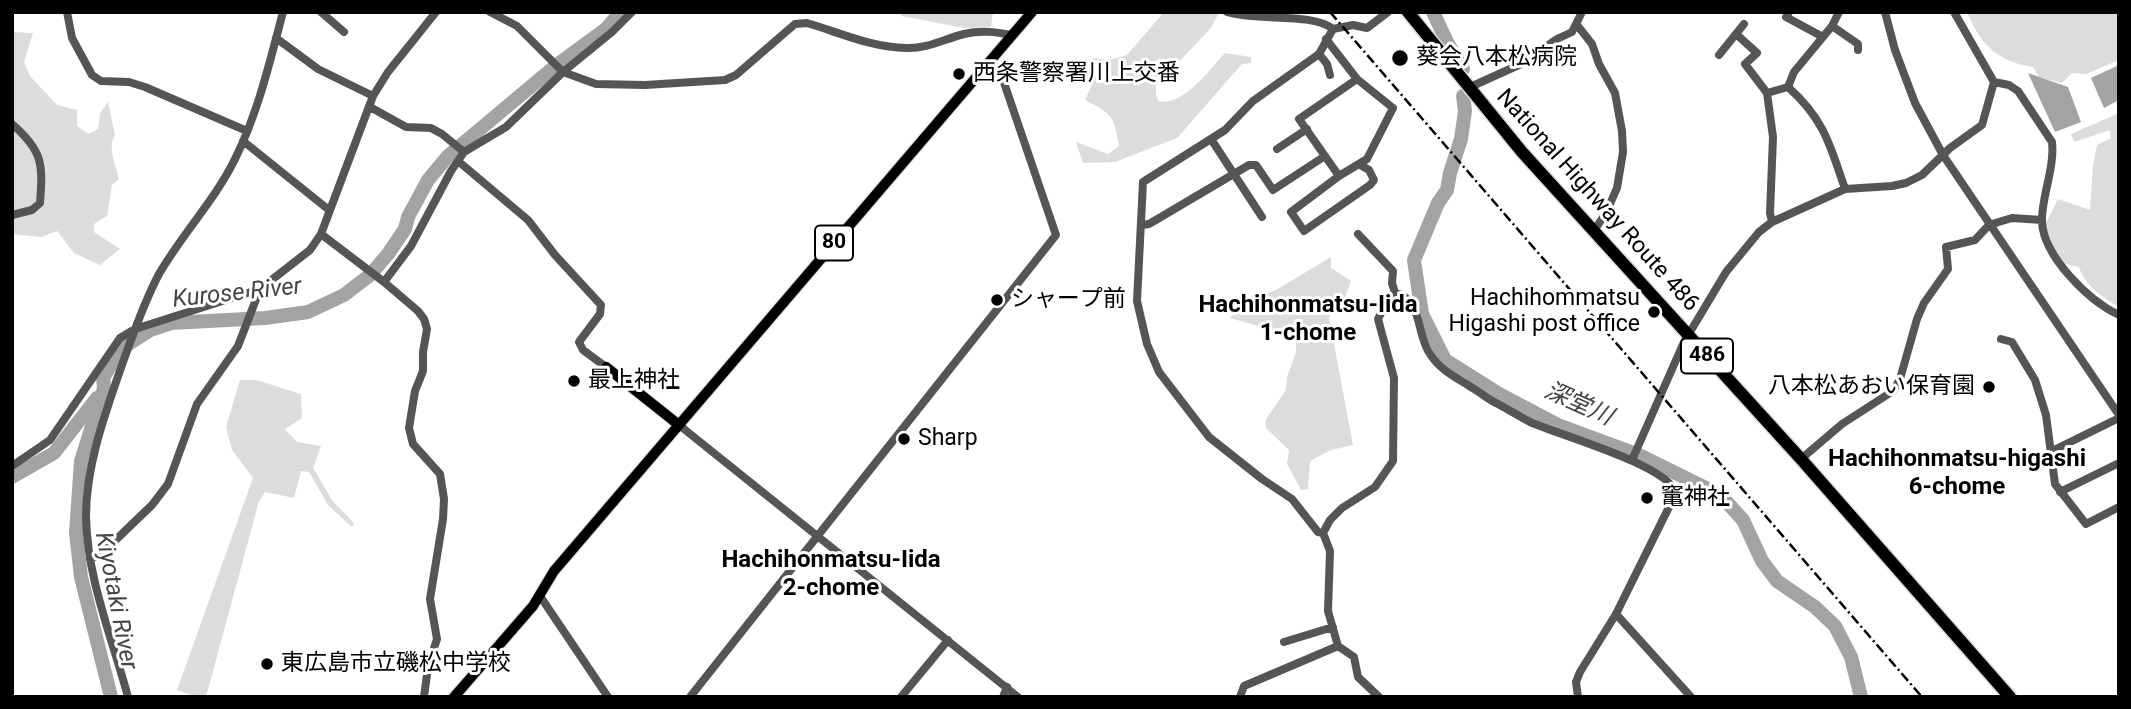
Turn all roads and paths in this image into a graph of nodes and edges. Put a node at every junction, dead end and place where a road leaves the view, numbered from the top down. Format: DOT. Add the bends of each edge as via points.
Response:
graph roads {
  1 [pos="67,12"];
  2 [pos="283,12"];
  3 [pos="321,12"];
  4 [pos="436,12"];
  5 [pos="490,12"];
  6 [pos="632,12"];
  7 [pos="1032,12"];
  8 [pos="1227,12"];
  9 [pos="1388,12"];
  10 [pos="1408,12"];
  11 [pos="1583,12"];
  12 [pos="1789,12"];
  13 [pos="1839,12"];
  14 [pos="1885,12"];
  15 [pos="1954,12"];
  16 [pos="1577,24"];
  17 [pos="1744,24"];
  18 [pos="1832,26"];
  19 [pos="1334,29"];
  20 [pos="344,32"];
  21 [pos="1012,34"];
  22 [pos="1736,34"];
  23 [pos="1823,37"];
  24 [pos="276,38"];
  25 [pos="1326,39"];
  26 [pos="1858,50"];
  27 [pos="1319,54"];
  28 [pos="1719,55"];
  29 [pos="990,62"];
  30 [pos="563,72"];
  31 [pos="1329,75"];
  32 [pos="1357,79"];
  33 [pos="1994,82"];
  34 [pos="1788,87"];
  35 [pos="1468,88"];
  36 [pos="1767,93"];
  37 [pos="373,96"];
  38 [pos="370,107"];
  39 [pos="12,124"];
  40 [pos="1307,129"];
  41 [pos="247,131"];
  42 [pos="1211,139"];
  43 [pos="243,141"];
  44 [pos="1277,149"];
  45 [pos="464,152"];
  46 [pos="1943,155"];
  47 [pos="1325,156"];
  48 [pos="458,161"];
  49 [pos="1359,164"];
  50 [pos="1235,173"];
  51 [pos="1339,176"];
  52 [pos="1845,189"];
  53 [pos="329,210"];
  54 [pos="12,215"];
  55 [pos="1262,217"];
  56 [pos="2042,220"];
  57 [pos="1772,222"];
  58 [pos="1142,225"];
  59 [pos="1989,225"];
  60 [pos="1593,232"];
  61 [pos="321,234"];
  62 [pos="1358,234"];
  63 [pos="382,281"];
  64 [pos="260,289"];
  65 [pos="1395,293"];
  66 [pos="2119,315"];
  67 [pos="135,329"];
  68 [pos="1689,337"];
  69 [pos="2001,339"];
  70 [pos="606,367"];
  71 [pos="2118,412"];
  72 [pos="679,425"];
  73 [pos="2052,451"];
  74 [pos="1633,456"];
  75 [pos="1801,459"];
  76 [pos="2119,463"];
  77 [pos="12,466"];
  78 [pos="2060,492"];
  79 [pos="2119,507"];
  80 [pos="1323,533"];
  81 [pos="819,535"];
  82 [pos="90,559"];
  83 [pos="540,596"];
  84 [pos="1616,614"];
  85 [pos="1333,627"];
  86 [pos="947,640"];
  87 [pos="1284,642"];
  88 [pos="1338,646"];
  89 [pos="1007,687"];
  90 [pos="128,697"];
  91 [pos="424,697"];
  92 [pos="454,697"];
  93 [pos="608,697"];
  94 [pos="690,697"];
  95 [pos="901,697"];
  96 [pos="1003,697"];
  97 [pos="1018,697"];
  98 [pos="1240,697"];
  99 [pos="1379,697"];
  100 [pos="1578,697"];
  101 [pos="1691,697"];
  102 [pos="2010,697"];
  1 -- 41 [label="street" via="80,57 101,81 145,87"];
  2 -- 24 [label="street"];
  3 -- 20 [label="street"];
  4 -- 37 [label="street"];
  5 -- 30 [label="street" via="517,26"];
  6 -- 30 [label="street"];
  7 -- 21 [label="main road, 80"];
  8 -- 19 [label="street" via="1245,18 1310,19"];
  9 -- 19 [label="street" via="1367,28"];
  10 -- 35 [label="highway, National Highway Route 486 / 486"];
  11 -- 16 [label="street"];
  12 -- 23 [label="street" via="1786,17"];
  13 -- 18 [label="street"];
  14 -- 46 [label="street" via="1915,103"];
  15 -- 33 [label="street"];
  16 -- 35 [label="street" via="1572,32 1521,64"];
  16 -- 60 [label="street" via="1615,93 1622,131 1617,188"];
  17 -- 22 [label="street"];
  18 -- 23 [label="street"];
  18 -- 26 [label="street" via="1858,44"];
  19 -- 25 [label="street"];
  21 -- 29 [label="main road, 80"];
  21 -- 30 [label="street" via="988,30 907,48 795,24 736,75 725,79 602,86"];
  22 -- 28 [label="street"];
  22 -- 36 [label="street" via="1758,53 1745,64"];
  23 -- 34 [label="street" via="1794,72"];
  24 -- 37 [label="street" via="318,69"];
  24 -- 41 [label="street"];
  25 -- 27 [label="street"];
  25 -- 32 [label="street"];
  27 -- 31 [label="street"];
  27 -- 42 [label="street"];
  29 -- 72 [label="main road, 80"];
  29 -- 81 [label="street" via="1000,71 1056,235"];
  30 -- 45 [label="street" via="506,127"];
  32 -- 40 [label="street" via="1299,119"];
  32 -- 49 [label="street" via="1393,108 1367,159"];
  33 -- 46 [label="street" via="1982,125"];
  33 -- 56 [label="street" via="2018,90 2052,142"];
  34 -- 36 [label="street"];
  34 -- 52 [label="street" via="1808,105 1827,134"];
  35 -- 60 [label="highway, National Highway Route 486 / 486"];
  36 -- 57 [label="street" via="1773,137"];
  37 -- 38 [label="street"];
  38 -- 45 [label="street" via="406,127 431,128"];
  38 -- 53 [label="street"];
  39 -- 54 [label="street" via="37,149 42,183 40,204"];
  40 -- 44 [label="street"];
  40 -- 47 [label="street"];
  41 -- 43 [label="street"];
  42 -- 50 [label="street"];
  42 -- 58 [label="street" via="1143,182"];
  43 -- 53 [label="street"];
  43 -- 67 [label="street" via="227,174 159,273"];
  45 -- 48 [label="street"];
  46 -- 52 [label="street" via="1906,183"];
  46 -- 59 [label="street"];
  47 -- 50 [label="street" via="1273,190 1256,165"];
  47 -- 51 [label="street"];
  48 -- 63 [label="street" via="411,246"];
  48 -- 70 [label="street" via="528,220 601,306 579,342"];
  49 -- 51 [label="street"];
  49 -- 51 [label="street" via="1374,180 1370,185 1304,231 1291,212"];
  50 -- 55 [label="street"];
  50 -- 58 [label="street"];
  52 -- 57 [label="street"];
  53 -- 61 [label="street"];
  56 -- 59 [label="street" via="2012,218"];
  56 -- 66 [label="street" via="2052,251 2065,269 2099,304"];
  57 -- 68 [label="street" via="1732,264"];
  58 -- 80 [label="street" via="1137,301 1159,372 1209,437 1292,499"];
  59 -- 71 [label="street"];
  59 -- 75 [label="street" via="1975,240 1946,247 1948,269 1920,311 1893,391 1842,424"];
  60 -- 68 [label="highway, National Highway Route 486 / 486"];
  61 -- 63 [label="street"];
  61 -- 64 [label="street" via="310,250"];
  62 -- 65 [label="street" via="1393,271"];
  63 -- 91 [label="street" via="424,319 427,330 409,428 413,444 437,469 443,519 430,599 437,639"];
  64 -- 67 [label="street"];
  64 -- 82 [label="street" via="230,359 197,404 168,484 152,505 100,555"];
  65 -- 74 [label="street" via="1418,314 1422,339 1444,371 1529,421"];
  65 -- 80 [label="street" via="1378,319 1394,378 1393,461 1375,487 1342,508"];
  67 -- 77 [label="street" via="120,338 51,440"];
  67 -- 82 [label="street" via="107,408 91,472 86,514"];
  68 -- 74 [label="street"];
  68 -- 75 [label="highway, National Highway Route 486 / 486"];
  69 -- 73 [label="street" via="2012,342 2035,380"];
  70 -- 72 [label="main road"];
  71 -- 73 [label="street"];
  72 -- 81 [label="street"];
  72 -- 83 [label="main road, 80" via="554,571"];
  73 -- 78 [label="street"];
  74 -- 84 [label="street" via="1670,483 1676,493"];
  75 -- 102 [label="highway, National Highway Route 486 / 486"];
  76 -- 78 [label="street"];
  78 -- 79 [label="street" via="2086,524"];
  80 -- 85 [label="street" via="1330,551 1328,611"];
  81 -- 86 [label="street"];
  81 -- 94 [label="street"];
  82 -- 90 [label="street"];
  83 -- 92 [label="main road, 80"];
  83 -- 93 [label="street"];
  84 -- 100 [label="street" via="1580,672"];
  84 -- 101 [label="street"];
  85 -- 87 [label="street"];
  85 -- 88 [label="street"];
  86 -- 89 [label="street"];
  86 -- 95 [label="street"];
  88 -- 98 [label="street" via="1244,686"];
  88 -- 99 [label="street" via="1354,657 1358,677"];
  89 -- 96 [label="street"];
  89 -- 97 [label="street"];
}
